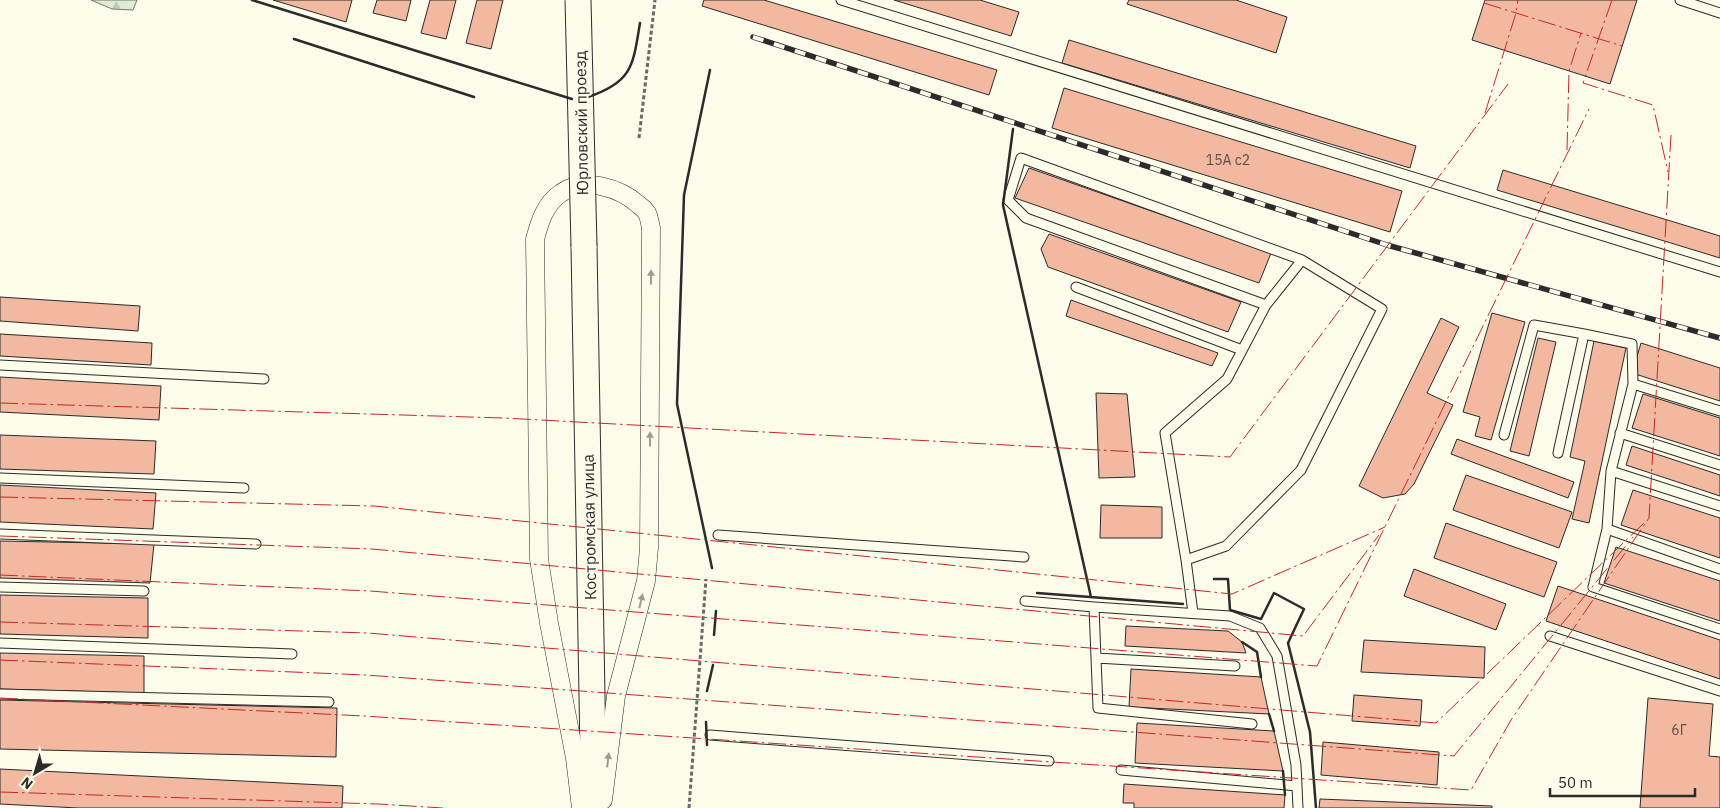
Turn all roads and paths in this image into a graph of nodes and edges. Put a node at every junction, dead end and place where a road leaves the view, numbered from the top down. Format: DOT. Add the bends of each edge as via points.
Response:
graph roads {
  1 [pos="578,0"];
  2 [pos="655,0"];
  3 [pos="842,0"];
  4 [pos="1680,0"];
  5 [pos="1720,12"];
  6 [pos="639,138"];
  7 [pos="584,246"];
  8 [pos="1302,260"];
  9 [pos="1720,272"];
  10 [pos="1076,287"];
  11 [pos="1266,305"];
  12 [pos="1584,334"];
  13 [pos="1242,350"];
  14 [pos="0,365"];
  15 [pos="264,379"];
  16 [pos="1633,384"];
  17 [pos="1720,411"];
  18 [pos="1620,433"];
  19 [pos="1504,435"];
  20 [pos="1558,453"];
  21 [pos="1720,465"];
  22 [pos="1611,471"];
  23 [pos="0,478"];
  24 [pos="244,488"];
  25 [pos="1720,506"];
  26 [pos="1607,529"];
  27 [pos="0,534"];
  28 [pos="718,536"];
  29 [pos="256,544"];
  30 [pos="1024,557"];
  31 [pos="1186,560"];
  32 [pos="1720,569"];
  33 [pos="706,579"];
  34 [pos="0,587"];
  35 [pos="144,591"];
  36 [pos="1025,601"];
  37 [pos="1094,607"];
  38 [pos="1193,613"];
  39 [pos="1720,629"];
  40 [pos="1550,636"];
  41 [pos="0,643"];
  42 [pos="292,654"];
  43 [pos="1096,658"];
  44 [pos="1235,666"];
  45 [pos="1720,691"];
  46 [pos="0,694"];
  47 [pos="329,702"];
  48 [pos="1252,724"];
  49 [pos="710,735"];
  50 [pos="1049,761"];
  51 [pos="1121,770"];
  52 [pos="1297,786"];
  53 [pos="581,808"];
  54 [pos="594,808"];
  55 [pos="602,808"];
  56 [pos="689,808"];
  57 [pos="1298,808"];
  1 -- 7 [label="main road, Юрловский проезд, bridge"];
  2 -- 6 [label="path"];
  3 -- 9 [label="lane"];
  4 -- 5 [label="lane"];
  7 -- 54 [label="main road, Костромская улица"];
  8 -- 11 [label="lane"];
  8 -- 11 [label="lane" via="1021,158 1008,200 1026,218"];
  8 -- 31 [label="lane" via="1382,309 1301,470 1226,546"];
  10 -- 13 [label="lane"];
  11 -- 13 [label="lane"];
  12 -- 16 [label="lane" via="1632,344"];
  12 -- 19 [label="lane" via="1534,325"];
  12 -- 20 [label="lane"];
  13 -- 31 [label="lane" via="1228,379 1165,433"];
  14 -- 15 [label="lane"];
  16 -- 17 [label="lane"];
  16 -- 18 [label="lane"];
  18 -- 21 [label="lane"];
  18 -- 22 [label="lane"];
  22 -- 25 [label="lane"];
  22 -- 26 [label="lane"];
  23 -- 24 [label="lane"];
  26 -- 32 [label="lane"];
  26 -- 39 [label="lane" via="1594,587"];
  27 -- 29 [label="lane"];
  28 -- 30 [label="lane"];
  31 -- 38 [label="lane"];
  33 -- 56 [label="path"];
  34 -- 35 [label="lane"];
  36 -- 37 [label="lane"];
  37 -- 38 [label="lane"];
  37 -- 43 [label="lane"];
  38 -- 52 [label="lane" via="1230,616 1260,628 1277,656"];
  40 -- 45 [label="lane"];
  41 -- 42 [label="lane"];
  43 -- 44 [label="lane"];
  43 -- 48 [label="lane" via="1098,708"];
  46 -- 47 [label="lane"];
  49 -- 50 [label="lane"];
  51 -- 52 [label="lane"];
  52 -- 57 [label="lane"];
  55 -- 53 [label="street, one-way" via="616,696 646,581 649,548 652,228 647,212 633,199 592,185 576,186 561,192 548,204 535,239 539,559"];
}
